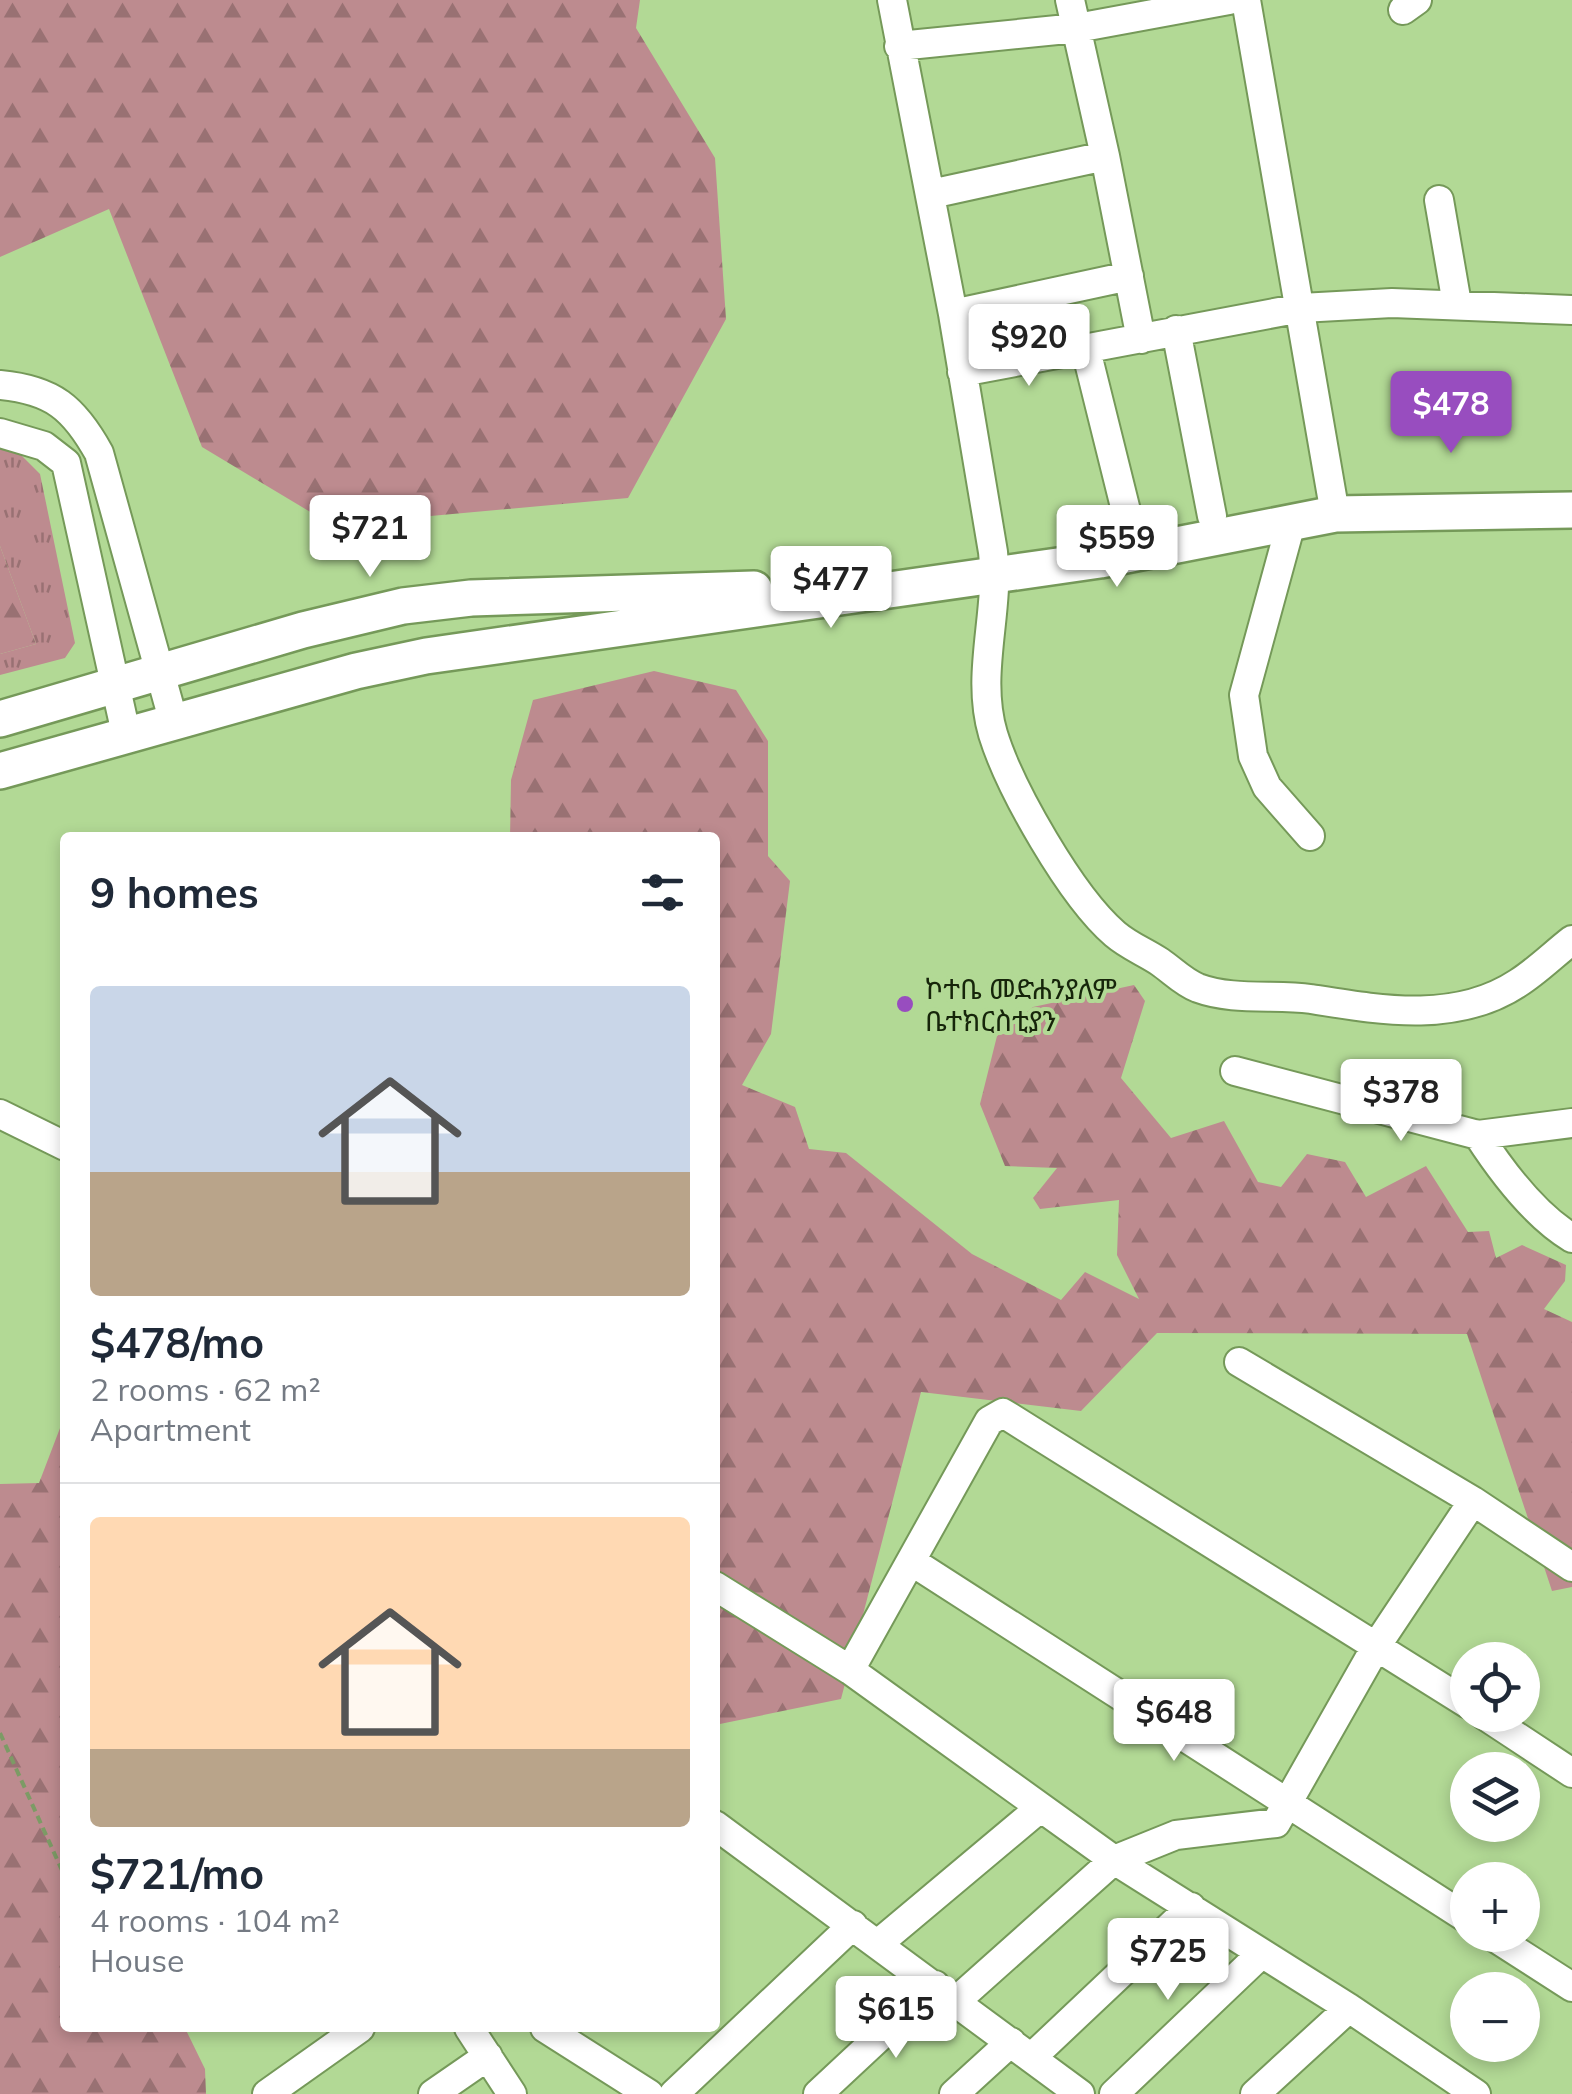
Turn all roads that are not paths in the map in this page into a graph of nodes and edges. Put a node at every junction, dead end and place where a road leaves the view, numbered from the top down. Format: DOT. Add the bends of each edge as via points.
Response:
graph roads {
  1 [pos="892,0"];
  2 [pos="1070,0"];
  3 [pos="1229,0"];
  4 [pos="1246,0"];
  5 [pos="1077,28"];
  6 [pos="899,46"];
  7 [pos="1106,156"];
  8 [pos="931,194"];
  9 [pos="1439,200"];
  10 [pos="1129,276"];
  11 [pos="1457,304"];
  12 [pos="1301,308"];
  13 [pos="1572,310"];
  14 [pos="953,314"];
  15 [pos="1176,330"];
  16 [pos="1141,339"];
  17 [pos="1086,350"];
  18 [pos="962,372"];
  19 [pos="0,384"];
  20 [pos="0,433"];
  21 [pos="1572,490"];
  22 [pos="1334,504"];
  23 [pos="1572,510"];
  24 [pos="1212,516"];
  25 [pos="1291,523"];
  26 [pos="1131,531"];
  27 [pos="995,564"];
  28 [pos="765,598"];
  29 [pos="160,674"];
  30 [pos="116,687"];
  31 [pos="0,719"];
  32 [pos="174,724"];
  33 [pos="127,738"];
  34 [pos="0,772"];
  35 [pos="1310,836"];
  36 [pos="1572,940"];
  37 [pos="1236,1072"];
  38 [pos="0,1114"];
  39 [pos="1572,1123"];
  40 [pos="1478,1134"];
  41 [pos="60,1144"];
  42 [pos="1572,1238"];
  43 [pos="1240,1362"];
  44 [pos="1473,1501"];
  45 [pos="911,1561"];
  46 [pos="1572,1567"];
  47 [pos="720,1589"];
  48 [pos="1376,1645"];
  49 [pos="850,1670"];
  50 [pos="1450,1692"];
  51 [pos="1510,1732"];
  52 [pos="1572,1773"];
  53 [pos="1288,1803"];
  54 [pos="1040,1808"];
  55 [pos="720,1830"];
  56 [pos="1114,1860"];
  57 [pos="1191,1907"];
  58 [pos="1450,1908"];
  59 [pos="853,1924"];
  60 [pos="879,1944"];
  61 [pos="1518,1952"];
  62 [pos="1262,1954"];
  63 [pos="1572,1988"];
  64 [pos="946,1993"];
  65 [pos="1349,2008"];
  66 [pos="354,2032"];
  67 [pos="471,2032"];
  68 [pos="550,2032"];
  69 [pos="1021,2050"];
  70 [pos="488,2056"];
  71 [pos="1437,2084"];
  72 [pos="267,2094"];
  73 [pos="432,2094"];
  74 [pos="512,2094"];
  75 [pos="649,2094"];
  76 [pos="674,2094"];
  77 [pos="818,2094"];
  78 [pos="954,2094"];
  79 [pos="1080,2094"];
  80 [pos="1114,2094"];
  81 [pos="1256,2094"];
  82 [pos="1476,2094"];
  1 -- 6 [label="street"];
  2 -- 5 [label="street"];
  3 -- 5 [label="street"];
  4 -- 12 [label="street"];
  5 -- 6 [label="street"];
  5 -- 7 [label="street"];
  6 -- 8 [label="street"];
  7 -- 8 [label="street"];
  7 -- 10 [label="street"];
  8 -- 14 [label="street"];
  9 -- 11 [label="street"];
  10 -- 14 [label="street"];
  10 -- 16 [label="street"];
  11 -- 12 [label="street"];
  11 -- 13 [label="street"];
  12 -- 15 [label="street"];
  12 -- 22 [label="street"];
  14 -- 18 [label="street"];
  15 -- 16 [label="street"];
  15 -- 24 [label="street"];
  16 -- 17 [label="street"];
  17 -- 18 [label="street"];
  17 -- 26 [label="street"];
  18 -- 27 [label="street"];
  19 -- 29 [label="street" via="46,394 80,420 100,453"];
  20 -- 30 [label="street" via="44,446 66,464"];
  21 -- 22 [label="main road" via="1422,489"];
  22 -- 23 [label="main road"];
  22 -- 24 [label="main road"];
  22 -- 25 [label="main road"];
  24 -- 26 [label="main road"];
  25 -- 27 [label="main road" via="1100,560"];
  25 -- 35 [label="street" via="1244,695 1253,756 1268,787"];
  26 -- 27 [label="main road"];
  27 -- 28 [label="main road"];
  27 -- 36 [label="street" via="986,699 993,735 1052,856 1135,950 1214,993 1423,1011 1472,1005 1517,984"];
  28 -- 29 [label="main road" via="471,598 403,606"];
  28 -- 32 [label="main road" via="426,656"];
  29 -- 30 [label="main road"];
  29 -- 32 [label="street"];
  30 -- 31 [label="main road"];
  30 -- 33 [label="street"];
  32 -- 33 [label="main road"];
  33 -- 34 [label="main road"];
  37 -- 40 [label="street"];
  38 -- 41 [label="street"];
  39 -- 40 [label="street"];
  40 -- 42 [label="street" via="1555,1228"];
  43 -- 44 [label="street"];
  44 -- 46 [label="street"];
  44 -- 48 [label="street"];
  45 -- 48 [label="street" via="989,1421 1003,1413"];
  45 -- 49 [label="street"];
  45 -- 53 [label="street"];
  47 -- 49 [label="street"];
  48 -- 50 [label="street"];
  48 -- 53 [label="street"];
  49 -- 54 [label="street"];
  51 -- 52 [label="street"];
  53 -- 56 [label="street" via="1276,1823 1176,1836"];
  53 -- 58 [label="street"];
  54 -- 56 [label="street"];
  54 -- 60 [label="street"];
  55 -- 59 [label="street"];
  56 -- 57 [label="street"];
  56 -- 64 [label="street"];
  57 -- 62 [label="street"];
  57 -- 69 [label="street"];
  59 -- 60 [label="street"];
  59 -- 76 [label="street"];
  60 -- 64 [label="street"];
  61 -- 63 [label="street"];
  62 -- 65 [label="street"];
  62 -- 80 [label="street"];
  64 -- 69 [label="street"];
  64 -- 77 [label="street"];
  65 -- 71 [label="street"];
  65 -- 81 [label="street"];
  66 -- 72 [label="street"];
  67 -- 70 [label="street"];
  68 -- 75 [label="street"];
  69 -- 78 [label="street"];
  69 -- 79 [label="street"];
  70 -- 73 [label="street"];
  70 -- 74 [label="street"];
  71 -- 82 [label="street"];
}
